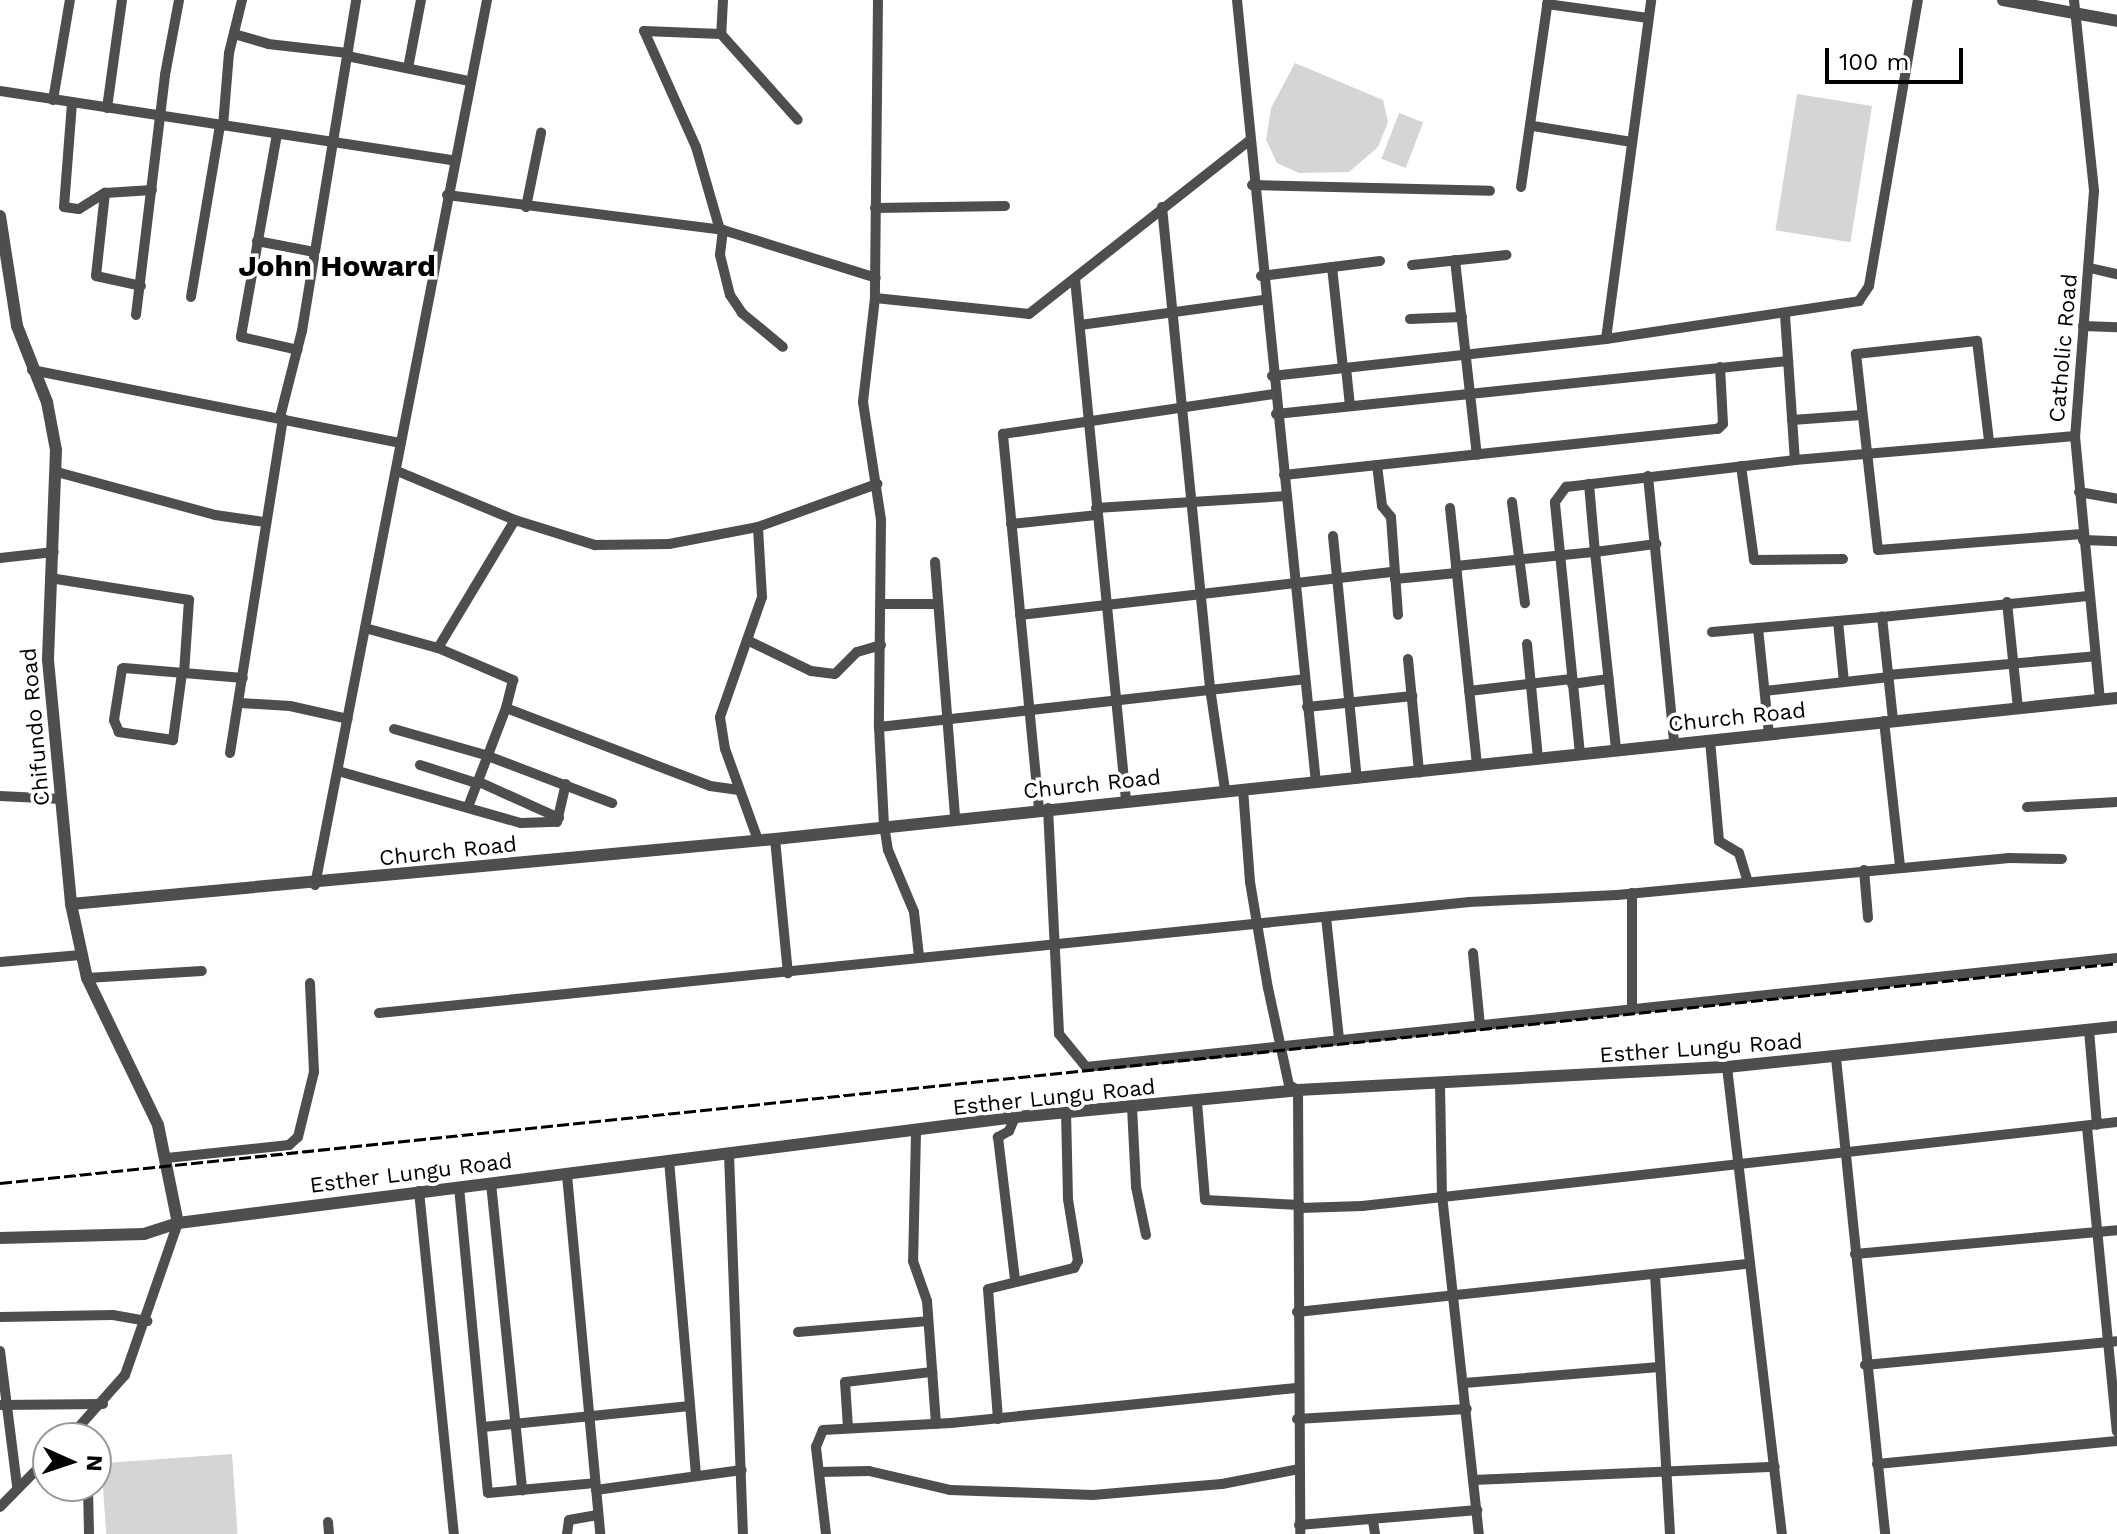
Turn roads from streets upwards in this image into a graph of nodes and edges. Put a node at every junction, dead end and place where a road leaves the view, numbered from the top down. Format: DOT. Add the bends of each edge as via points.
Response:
graph roads {
  1 [pos="70,0"];
  2 [pos="122,0"];
  3 [pos="179,0"];
  4 [pos="242,0"];
  5 [pos="356,0"];
  6 [pos="421,0"];
  7 [pos="487,0"];
  8 [pos="723,0"];
  9 [pos="878,0"];
  10 [pos="1237,0"];
  11 [pos="1651,0"];
  12 [pos="1918,0"];
  13 [pos="2003,0"];
  14 [pos="1548,2"];
  15 [pos="2075,6"];
  16 [pos="1648,18"];
  17 [pos="2117,21"];
  18 [pos="234,34"];
  19 [pos="721,34"];
  20 [pos="347,55"];
  21 [pos="408,68"];
  22 [pos="469,81"];
  23 [pos="0,91"];
  24 [pos="53,100"];
  25 [pos="72,103"];
  26 [pos="107,108"];
  27 [pos="162,117"];
  28 [pos="798,120"];
  29 [pos="221,125"];
  30 [pos="1533,126"];
  31 [pos="541,133"];
  32 [pos="277,134"];
  33 [pos="1249,141"];
  34 [pos="331,142"];
  35 [pos="1632,142"];
  36 [pos="453,160"];
  37 [pos="1252,185"];
  38 [pos="1521,187"];
  39 [pos="152,190"];
  40 [pos="1490,191"];
  41 [pos="105,193"];
  42 [pos="447,195"];
  43 [pos="1005,206"];
  44 [pos="526,207"];
  45 [pos="1162,207"];
  46 [pos="875,208"];
  47 [pos="0,216"];
  48 [pos="721,230"];
  49 [pos="257,241"];
  50 [pos="314,252"];
  51 [pos="1506,255"];
  52 [pos="1455,260"];
  53 [pos="1380,261"];
  54 [pos="1412,265"];
  55 [pos="1332,267"];
  56 [pos="2090,268"];
  57 [pos="2117,274"];
  58 [pos="1261,276"];
  59 [pos="876,278"];
  60 [pos="1075,279"];
  61 [pos="141,286"];
  62 [pos="191,297"];
  63 [pos="875,298"];
  64 [pos="1263,300"];
  65 [pos="1173,312"];
  66 [pos="136,315"];
  67 [pos="1785,315"];
  68 [pos="1462,317"];
  69 [pos="1410,319"];
  70 [pos="1080,325"];
  71 [pos="2083,326"];
  72 [pos="2117,327"];
  73 [pos="1606,339"];
  74 [pos="783,347"];
  75 [pos="298,350"];
  76 [pos="1467,355"];
  77 [pos="1788,361"];
  78 [pos="1720,367"];
  79 [pos="1345,368"];
  80 [pos="32,370"];
  81 [pos="1272,376"];
  82 [pos="1274,394"];
  83 [pos="1471,394"];
  84 [pos="1350,406"];
  85 [pos="1182,409"];
  86 [pos="1276,414"];
  87 [pos="1862,415"];
  88 [pos="281,418"];
  89 [pos="1088,420"];
  90 [pos="1792,420"];
  91 [pos="2075,436"];
  92 [pos="1989,441"];
  93 [pos="401,443"];
  94 [pos="1866,453"];
  95 [pos="1477,455"];
  96 [pos="1795,460"];
  97 [pos="1377,465"];
  98 [pos="1741,466"];
  99 [pos="397,471"];
  100 [pos="57,472"];
  101 [pos="1284,475"];
  102 [pos="1648,476"];
  103 [pos="877,484"];
  104 [pos="1589,484"];
  105 [pos="2079,492"];
  106 [pos="1285,496"];
  107 [pos="2117,499"];
  108 [pos="1193,500"];
  109 [pos="1512,502"];
  110 [pos="1450,508"];
  111 [pos="1096,511"];
  112 [pos="515,520"];
  113 [pos="264,522"];
  114 [pos="1011,524"];
  115 [pos="758,527"];
  116 [pos="1333,536"];
  117 [pos="2082,537"];
  118 [pos="2117,541"];
  119 [pos="1656,544"];
  120 [pos="54,552"];
  121 [pos="1595,552"];
  122 [pos="1558,557"];
  123 [pos="0,558"];
  124 [pos="1843,559"];
  125 [pos="1519,561"];
  126 [pos="935,562"];
  127 [pos="1456,570"];
  128 [pos="1395,576"];
  129 [pos="50,578"];
  130 [pos="1336,578"];
  131 [pos="1293,583"];
  132 [pos="1200,594"];
  133 [pos="2088,596"];
  134 [pos="2007,602"];
  135 [pos="1525,603"];
  136 [pos="881,604"];
  137 [pos="937,604"];
  138 [pos="1107,606"];
  139 [pos="1020,615"];
  140 [pos="1398,615"];
  141 [pos="1882,617"];
  142 [pos="1838,621"];
  143 [pos="365,628"];
  144 [pos="1758,628"];
  145 [pos="1712,632"];
  146 [pos="747,640"];
  147 [pos="1527,644"];
  148 [pos="881,645"];
  149 [pos="438,648"];
  150 [pos="2095,656"];
  151 [pos="1408,659"];
  152 [pos="2015,664"];
  153 [pos="183,673"];
  154 [pos="1888,676"];
  155 [pos="243,678"];
  156 [pos="1304,679"];
  157 [pos="1609,679"];
  158 [pos="1572,681"];
  159 [pos="1844,682"];
  160 [pos="1531,684"];
  161 [pos="1210,688"];
  162 [pos="1469,691"];
  163 [pos="1765,691"];
  164 [pos="1412,696"];
  165 [pos="1115,698"];
  166 [pos="2117,698"];
  167 [pos="2100,700"];
  168 [pos="1349,702"];
  169 [pos="240,703"];
  170 [pos="1307,707"];
  171 [pos="506,708"];
  172 [pos="1029,708"];
  173 [pos="2018,708"];
  174 [pos="946,718"];
  175 [pos="348,719"];
  176 [pos="1888,721"];
  177 [pos="879,727"];
  178 [pos="394,729"];
  179 [pos="1769,734"];
  180 [pos="1710,740"];
  181 [pos="1674,743"];
  182 [pos="1616,750"];
  183 [pos="230,753"];
  184 [pos="1580,754"];
  185 [pos="485,755"];
  186 [pos="1538,759"];
  187 [pos="420,765"];
  188 [pos="1477,766"];
  189 [pos="338,771"];
  190 [pos="1419,772"];
  191 [pos="1357,779"];
  192 [pos="477,782"];
  193 [pos="1316,783"];
  194 [pos="566,784"];
  195 [pos="1243,789"];
  196 [pos="739,790"];
  197 [pos="1225,790"];
  198 [pos="0,796"];
  199 [pos="61,799"];
  200 [pos="1126,800"];
  201 [pos="2117,802"];
  202 [pos="612,803"];
  203 [pos="468,807"];
  204 [pos="2027,807"];
  205 [pos="1044,809"];
  206 [pos="559,818"];
  207 [pos="955,818"];
  208 [pos="884,825"];
  209 [pos="775,839"];
  210 [pos="758,840"];
  211 [pos="2062,859"];
  212 [pos="1900,867"];
  213 [pos="1864,870"];
  214 [pos="1748,882"];
  215 [pos="315,885"];
  216 [pos="1632,893"];
  217 [pos="71,904"];
  218 [pos="1326,917"];
  219 [pos="1868,918"];
  220 [pos="1259,922"];
  221 [pos="1054,945"];
  222 [pos="1473,953"];
  223 [pos="81,955"];
  224 [pos="919,956"];
  225 [pos="2117,958"];
  226 [pos="0,962"];
  227 [pos="202,971"];
  228 [pos="788,973"];
  229 [pos="87,978"];
  230 [pos="310,983"];
  231 [pos="1632,1010"];
  232 [pos="379,1013"];
  233 [pos="1480,1026"];
  234 [pos="2117,1027"];
  235 [pos="2089,1030"];
  236 [pos="1339,1039"];
  237 [pos="1282,1046"];
  238 [pos="1836,1058"];
  239 [pos="1727,1067"];
  240 [pos="1440,1084"];
  241 [pos="1298,1090"];
  242 [pos="1197,1102"];
  243 [pos="1132,1107"];
  244 [pos="1066,1114"];
  245 [pos="1015,1117"];
  246 [pos="2117,1122"];
  247 [pos="2092,1126"];
  248 [pos="916,1133"];
  249 [pos="1846,1150"];
  250 [pos="729,1154"];
  251 [pos="167,1158"];
  252 [pos="669,1160"];
  253 [pos="1737,1161"];
  254 [pos="567,1175"];
  255 [pos="491,1183"];
  256 [pos="459,1187"];
  257 [pos="419,1191"];
  258 [pos="1442,1195"];
  259 [pos="1300,1206"];
  260 [pos="178,1223"];
  261 [pos="2117,1230"];
  262 [pos="2096,1232"];
  263 [pos="1146,1235"];
  264 [pos="0,1238"];
  265 [pos="1855,1254"];
  266 [pos="1749,1264"];
  267 [pos="1655,1274"];
  268 [pos="1015,1279"];
  269 [pos="1452,1298"];
  270 [pos="1297,1312"];
  271 [pos="0,1317"];
  272 [pos="147,1321"];
  273 [pos="928,1321"];
  274 [pos="798,1332"];
  275 [pos="2112,1342"];
  276 [pos="0,1351"];
  277 [pos="1865,1365"];
  278 [pos="1659,1367"];
  279 [pos="932,1372"];
  280 [pos="1464,1383"];
  281 [pos="1296,1388"];
  282 [pos="103,1404"];
  283 [pos="2,1405"];
  284 [pos="690,1406"];
  285 [pos="1467,1409"];
  286 [pos="589,1416"];
  287 [pos="998,1419"];
  288 [pos="1297,1419"];
  289 [pos="87,1422"];
  290 [pos="515,1423"];
  291 [pos="936,1424"];
  292 [pos="483,1427"];
  293 [pos="848,1428"];
  294 [pos="2117,1432"];
  295 [pos="2117,1441"];
  296 [pos="1877,1464"];
  297 [pos="1775,1467"];
  298 [pos="1299,1469"];
  299 [pos="742,1470"];
  300 [pos="32,1472"];
  301 [pos="820,1472"];
  302 [pos="1666,1472"];
  303 [pos="696,1474"];
  304 [pos="1473,1480"];
  305 [pos="17,1486"];
  306 [pos="595,1487"];
  307 [pos="522,1490"];
  308 [pos="88,1502"];
  309 [pos="0,1507"];
  310 [pos="1477,1510"];
  311 [pos="598,1515"];
  312 [pos="1373,1521"];
  313 [pos="328,1522"];
  314 [pos="1299,1530"];
  315 [pos="89,1534"];
  316 [pos="329,1534"];
  317 [pos="454,1534"];
  318 [pos="567,1534"];
  319 [pos="600,1534"];
  320 [pos="743,1534"];
  321 [pos="826,1534"];
  322 [pos="1375,1534"];
  323 [pos="1479,1534"];
  324 [pos="1670,1534"];
  325 [pos="1782,1534"];
  326 [pos="1885,1534"];
  1 -- 24 [label="street"];
  2 -- 26 [label="street"];
  3 -- 27 [label="street"];
  4 -- 18 [label="street"];
  5 -- 20 [label="street"];
  6 -- 21 [label="street"];
  7 -- 22 [label="street"];
  8 -- 19 [label="street"];
  9 -- 46 [label="street"];
  10 -- 33 [label="street"];
  11 -- 16 [label="street"];
  12 -- 67 [label="street" via="1869,286 1850,305"];
  13 -- 15 [label="street"];
  14 -- 16 [label="street"];
  14 -- 30 [label="street"];
  15 -- 17 [label="street"];
  15 -- 56 [label="street, Catholic Road" via="2092,148"];
  16 -- 35 [label="street"];
  18 -- 20 [label="street"];
  18 -- 29 [label="street"];
  19 -- 28 [label="street"];
  19 -- 48 [label="street" via="644,31 696,147"];
  20 -- 21 [label="street"];
  20 -- 34 [label="street"];
  21 -- 22 [label="street"];
  22 -- 36 [label="street"];
  23 -- 24 [label="street"];
  24 -- 25 [label="street"];
  25 -- 26 [label="street"];
  25 -- 41 [label="street" via="64,207 84,208"];
  26 -- 27 [label="street"];
  27 -- 29 [label="street"];
  27 -- 39 [label="street"];
  29 -- 32 [label="street"];
  29 -- 62 [label="street"];
  30 -- 35 [label="street"];
  30 -- 38 [label="street"];
  31 -- 44 [label="street"];
  32 -- 34 [label="street"];
  32 -- 49 [label="street"];
  33 -- 37 [label="street"];
  33 -- 45 [label="street"];
  34 -- 36 [label="street"];
  34 -- 50 [label="street"];
  35 -- 73 [label="street"];
  36 -- 42 [label="street"];
  37 -- 40 [label="street"];
  37 -- 58 [label="street"];
  39 -- 41 [label="street"];
  39 -- 61 [label="street"];
  41 -- 61 [label="street" via="96,276"];
  42 -- 44 [label="street"];
  42 -- 93 [label="street"];
  43 -- 46 [label="street"];
  44 -- 48 [label="street"];
  45 -- 60 [label="street"];
  45 -- 65 [label="street"];
  46 -- 59 [label="street"];
  47 -- 80 [label="street, Chifundo Road" via="17,326"];
  48 -- 59 [label="street"];
  48 -- 74 [label="street" via="720,255 730,295 742,313"];
  49 -- 50 [label="street"];
  49 -- 75 [label="street" via="241,337"];
  50 -- 75 [label="street"];
  51 -- 52 [label="street"];
  52 -- 54 [label="street"];
  52 -- 68 [label="street"];
  53 -- 55 [label="street"];
  55 -- 58 [label="street"];
  55 -- 79 [label="street"];
  56 -- 57 [label="street"];
  56 -- 71 [label="street, Catholic Road"];
  58 -- 64 [label="street"];
  59 -- 63 [label="street"];
  60 -- 63 [label="street" via="1029,314"];
  60 -- 70 [label="street"];
  61 -- 66 [label="street"];
  63 -- 103 [label="street" via="862,391"];
  64 -- 65 [label="street"];
  64 -- 81 [label="street"];
  65 -- 70 [label="street"];
  65 -- 85 [label="street"];
  67 -- 73 [label="street"];
  67 -- 77 [label="street"];
  68 -- 69 [label="street"];
  68 -- 76 [label="street"];
  70 -- 89 [label="street"];
  71 -- 72 [label="street"];
  71 -- 91 [label="street, Catholic Road"];
  73 -- 76 [label="street"];
  75 -- 88 [label="street"];
  76 -- 79 [label="street"];
  76 -- 83 [label="street"];
  77 -- 78 [label="street"];
  77 -- 90 [label="street"];
  78 -- 83 [label="street"];
  78 -- 95 [label="street" via="1723,424 1718,429"];
  79 -- 81 [label="street"];
  79 -- 84 [label="street"];
  80 -- 88 [label="street"];
  80 -- 100 [label="street, Chifundo Road" via="47,402"];
  81 -- 82 [label="street"];
  82 -- 85 [label="street"];
  82 -- 86 [label="street"];
  83 -- 84 [label="street"];
  83 -- 95 [label="street"];
  84 -- 86 [label="street"];
  85 -- 89 [label="street"];
  85 -- 108 [label="street"];
  86 -- 101 [label="street"];
  87 -- 90 [label="street"];
  87 -- 92 [label="street" via="1856,354 1977,341"];
  87 -- 94 [label="street"];
  88 -- 93 [label="street"];
  88 -- 113 [label="street"];
  89 -- 111 [label="street"];
  89 -- 114 [label="street" via="1003,434"];
  90 -- 96 [label="street"];
  91 -- 92 [label="street"];
  91 -- 105 [label="street, Catholic Road"];
  92 -- 94 [label="street"];
  93 -- 99 [label="street"];
  94 -- 96 [label="street"];
  94 -- 117 [label="street" via="1876,545 1884,553"];
  95 -- 97 [label="street"];
  96 -- 98 [label="street"];
  97 -- 101 [label="street"];
  97 -- 128 [label="street" via="1382,506 1391,517"];
  98 -- 102 [label="street"];
  98 -- 124 [label="street" via="1754,560"];
  99 -- 112 [label="street"];
  99 -- 143 [label="street"];
  100 -- 113 [label="street" via="215,515"];
  100 -- 120 [label="street, Chifundo Road"];
  101 -- 106 [label="street"];
  102 -- 104 [label="street"];
  102 -- 119 [label="street"];
  103 -- 115 [label="street"];
  103 -- 136 [label="street"];
  104 -- 121 [label="street"];
  104 -- 122 [label="street" via="1558,493"];
  105 -- 107 [label="street"];
  105 -- 117 [label="street, Catholic Road"];
  106 -- 108 [label="street"];
  106 -- 131 [label="street"];
  108 -- 111 [label="street"];
  108 -- 132 [label="street"];
  109 -- 125 [label="street"];
  110 -- 127 [label="street"];
  111 -- 114 [label="street"];
  111 -- 138 [label="street"];
  112 -- 115 [label="street" via="614,547 669,544"];
  112 -- 149 [label="street"];
  113 -- 155 [label="street"];
  114 -- 139 [label="street"];
  115 -- 146 [label="street" via="762,597"];
  116 -- 130 [label="street"];
  117 -- 118 [label="street"];
  117 -- 133 [label="street, Catholic Road"];
  119 -- 121 [label="street"];
  119 -- 181 [label="street"];
  120 -- 123 [label="street"];
  120 -- 129 [label="street, Chifundo Road"];
  121 -- 122 [label="street"];
  121 -- 157 [label="street"];
  122 -- 125 [label="street"];
  122 -- 158 [label="street"];
  125 -- 127 [label="street"];
  125 -- 135 [label="street"];
  126 -- 137 [label="street"];
  127 -- 128 [label="street"];
  127 -- 162 [label="street"];
  128 -- 130 [label="street"];
  128 -- 140 [label="street"];
  129 -- 153 [label="street" via="189,600"];
  129 -- 199 [label="street, Chifundo Road" via="48,660"];
  130 -- 131 [label="street"];
  130 -- 168 [label="street"];
  131 -- 132 [label="street"];
  131 -- 156 [label="street"];
  132 -- 138 [label="street"];
  132 -- 161 [label="street"];
  133 -- 134 [label="street"];
  133 -- 150 [label="street, Catholic Road"];
  134 -- 141 [label="street"];
  134 -- 152 [label="street"];
  136 -- 137 [label="street"];
  136 -- 148 [label="street"];
  137 -- 174 [label="street"];
  138 -- 139 [label="street"];
  138 -- 165 [label="street"];
  139 -- 172 [label="street"];
  141 -- 142 [label="street"];
  141 -- 154 [label="street"];
  142 -- 144 [label="street"];
  142 -- 159 [label="street"];
  143 -- 149 [label="street"];
  143 -- 175 [label="street"];
  144 -- 145 [label="street"];
  144 -- 163 [label="street"];
  146 -- 148 [label="street" via="811,671 835,674 853,655"];
  146 -- 196 [label="street" via="720,717"];
  147 -- 160 [label="street"];
  148 -- 177 [label="street"];
  149 -- 171 [label="street" via="513,680"];
  150 -- 152 [label="street"];
  150 -- 167 [label="street, Catholic Road"];
  151 -- 164 [label="street"];
  152 -- 154 [label="street"];
  152 -- 173 [label="street"];
  153 -- 153 [label="street" via="122,669 114,720 119,732 173,740"];
  153 -- 155 [label="street"];
  154 -- 159 [label="street"];
  154 -- 176 [label="street"];
  155 -- 169 [label="street"];
  156 -- 161 [label="street"];
  156 -- 170 [label="street"];
  157 -- 158 [label="street"];
  157 -- 182 [label="street"];
  158 -- 160 [label="street"];
  158 -- 184 [label="street"];
  159 -- 163 [label="street"];
  160 -- 162 [label="street"];
  160 -- 186 [label="street"];
  161 -- 165 [label="street"];
  161 -- 197 [label="street"];
  162 -- 188 [label="street"];
  163 -- 179 [label="street"];
  164 -- 168 [label="street"];
  164 -- 190 [label="street"];
  165 -- 172 [label="street"];
  165 -- 200 [label="street"];
  166 -- 167 [label="street, Church Road"];
  167 -- 173 [label="street, Church Road"];
  168 -- 170 [label="street"];
  168 -- 191 [label="street"];
  169 -- 175 [label="street" via="290,706"];
  169 -- 183 [label="street"];
  170 -- 193 [label="street"];
  171 -- 185 [label="street"];
  171 -- 196 [label="street" via="710,786"];
  172 -- 174 [label="street"];
  172 -- 205 [label="street"];
  173 -- 176 [label="street, Church Road"];
  174 -- 177 [label="street"];
  174 -- 207 [label="street"];
  175 -- 189 [label="street"];
  176 -- 179 [label="street, Church Road"];
  176 -- 212 [label="street"];
  177 -- 208 [label="street"];
  178 -- 185 [label="street"];
  179 -- 180 [label="street, Church Road"];
  180 -- 181 [label="street, Church Road"];
  180 -- 214 [label="street" via="1719,841 1739,853"];
  181 -- 182 [label="street, Church Road"];
  182 -- 184 [label="street, Church Road"];
  184 -- 186 [label="street, Church Road"];
  185 -- 192 [label="street"];
  185 -- 194 [label="street"];
  186 -- 188 [label="street, Church Road"];
  187 -- 192 [label="street"];
  188 -- 190 [label="street, Church Road"];
  189 -- 203 [label="street"];
  189 -- 215 [label="street"];
  190 -- 191 [label="street, Church Road"];
  191 -- 193 [label="street, Church Road"];
  192 -- 203 [label="street"];
  192 -- 206 [label="street"];
  193 -- 195 [label="street, Church Road"];
  194 -- 202 [label="street"];
  194 -- 206 [label="street"];
  195 -- 197 [label="street, Church Road"];
  195 -- 220 [label="street"];
  196 -- 210 [label="street"];
  197 -- 200 [label="street, Church Road"];
  198 -- 199 [label="street"];
  199 -- 217 [label="street, Chifundo Road"];
  200 -- 205 [label="street, Church Road"];
  201 -- 204 [label="street"];
  203 -- 206 [label="street" via="521,823 554,823"];
  205 -- 207 [label="street, Church Road"];
  205 -- 221 [label="street"];
  207 -- 208 [label="street, Church Road"];
  208 -- 209 [label="street, Church Road"];
  208 -- 224 [label="street" via="888,850 914,912"];
  209 -- 210 [label="street, Church Road"];
  209 -- 228 [label="street"];
  210 -- 215 [label="street, Church Road"];
  211 -- 212 [label="street"];
  212 -- 213 [label="street"];
  213 -- 214 [label="street"];
  213 -- 219 [label="street"];
  214 -- 216 [label="street"];
  215 -- 217 [label="street, Church Road"];
  216 -- 218 [label="street"];
  216 -- 231 [label="street"];
  217 -- 223 [label="street, Chifundo Road"];
  218 -- 220 [label="street"];
  218 -- 236 [label="street"];
  220 -- 221 [label="street"];
  220 -- 237 [label="street"];
  221 -- 224 [label="street"];
  221 -- 237 [label="street" via="1059,1034 1086,1067"];
  222 -- 233 [label="street"];
  223 -- 226 [label="street"];
  223 -- 229 [label="street, Chifundo Road"];
  224 -- 228 [label="street"];
  225 -- 231 [label="street"];
  227 -- 229 [label="street"];
  228 -- 232 [label="street"];
  229 -- 251 [label="street, Chifundo Road" via="158,1125"];
  230 -- 251 [label="street" via="314,1072 298,1137 289,1145"];
  231 -- 233 [label="street"];
  233 -- 236 [label="street"];
  234 -- 235 [label="street, Esther Lungu Road"];
  235 -- 238 [label="street, Esther Lungu Road"];
  235 -- 247 [label="street"];
  236 -- 237 [label="street"];
  237 -- 241 [label="street" via="1289,1085"];
  238 -- 239 [label="street, Esther Lungu Road"];
  238 -- 249 [label="street"];
  239 -- 240 [label="street, Esther Lungu Road"];
  239 -- 253 [label="street"];
  240 -- 241 [label="street, Esther Lungu Road"];
  240 -- 258 [label="street"];
  241 -- 242 [label="street, Esther Lungu Road"];
  241 -- 259 [label="street"];
  242 -- 243 [label="street, Esther Lungu Road"];
  242 -- 259 [label="street" via="1205,1200"];
  243 -- 244 [label="street, Esther Lungu Road"];
  243 -- 263 [label="street" via="1136,1187"];
  244 -- 245 [label="street, Esther Lungu Road"];
  244 -- 268 [label="street" via="1068,1199 1078,1261 1074,1268"];
  245 -- 248 [label="street, Esther Lungu Road"];
  245 -- 268 [label="street" via="1009,1131 998,1137"];
  246 -- 247 [label="street"];
  247 -- 249 [label="street"];
  247 -- 262 [label="street"];
  248 -- 250 [label="street, Esther Lungu Road"];
  248 -- 273 [label="street" via="913,1261 925,1291"];
  249 -- 253 [label="street"];
  249 -- 265 [label="street"];
  250 -- 252 [label="street, Esther Lungu Road"];
  250 -- 299 [label="street"];
  251 -- 260 [label="street, Chifundo Road"];
  252 -- 254 [label="street, Esther Lungu Road"];
  252 -- 284 [label="street"];
  253 -- 258 [label="street"];
  253 -- 266 [label="street"];
  254 -- 255 [label="street, Esther Lungu Road"];
  254 -- 286 [label="street"];
  255 -- 256 [label="street, Esther Lungu Road"];
  255 -- 290 [label="street"];
  256 -- 257 [label="street, Esther Lungu Road"];
  256 -- 292 [label="street"];
  257 -- 260 [label="street, Esther Lungu Road"];
  257 -- 317 [label="street"];
  258 -- 259 [label="street"];
  258 -- 269 [label="street"];
  259 -- 270 [label="street"];
  260 -- 264 [label="street, Esther Lungu Road" via="144,1234"];
  260 -- 272 [label="street"];
  261 -- 262 [label="street"];
  262 -- 265 [label="street"];
  262 -- 275 [label="street"];
  265 -- 277 [label="street"];
  266 -- 267 [label="street"];
  266 -- 297 [label="street"];
  267 -- 269 [label="street"];
  267 -- 278 [label="street"];
  268 -- 287 [label="street" via="988,1289"];
  269 -- 270 [label="street"];
  269 -- 280 [label="street"];
  270 -- 281 [label="street"];
  271 -- 272 [label="street" via="113,1315"];
  272 -- 282 [label="street" via="125,1375"];
  273 -- 274 [label="street"];
  273 -- 279 [label="street"];
  275 -- 277 [label="street"];
  275 -- 294 [label="street"];
  276 -- 283 [label="street"];
  277 -- 296 [label="street"];
  278 -- 280 [label="street"];
  278 -- 302 [label="street"];
  279 -- 291 [label="street"];
  279 -- 293 [label="street" via="845,1382"];
  280 -- 285 [label="street"];
  281 -- 287 [label="street"];
  281 -- 288 [label="street"];
  282 -- 283 [label="street"];
  282 -- 289 [label="street"];
  283 -- 305 [label="street"];
  284 -- 286 [label="street"];
  284 -- 303 [label="street"];
  285 -- 288 [label="street"];
  285 -- 304 [label="street"];
  286 -- 290 [label="street"];
  286 -- 306 [label="street"];
  287 -- 291 [label="street"];
  288 -- 298 [label="street"];
  290 -- 292 [label="street"];
  290 -- 307 [label="street"];
  291 -- 293 [label="street"];
  292 -- 307 [label="street" via="488,1493"];
  293 -- 301 [label="street" via="819,1432"];
  295 -- 296 [label="street"];
  296 -- 326 [label="street"];
  297 -- 302 [label="street"];
  297 -- 325 [label="street"];
  298 -- 301 [label="street" via="1222,1484 1093,1495 950,1490 869,1471"];
  298 -- 314 [label="street"];
  299 -- 303 [label="street"];
  299 -- 320 [label="street"];
  300 -- 305 [label="street"];
  301 -- 321 [label="street"];
  302 -- 304 [label="street"];
  302 -- 324 [label="street"];
  303 -- 306 [label="street"];
  304 -- 310 [label="street"];
  305 -- 309 [label="street"];
  306 -- 307 [label="street"];
  306 -- 311 [label="street"];
  308 -- 315 [label="street"];
  310 -- 312 [label="street"];
  310 -- 323 [label="street"];
  311 -- 318 [label="street" via="569,1520"];
  311 -- 319 [label="street"];
  312 -- 314 [label="street"];
  312 -- 322 [label="street"];
  313 -- 316 [label="street"];
}
